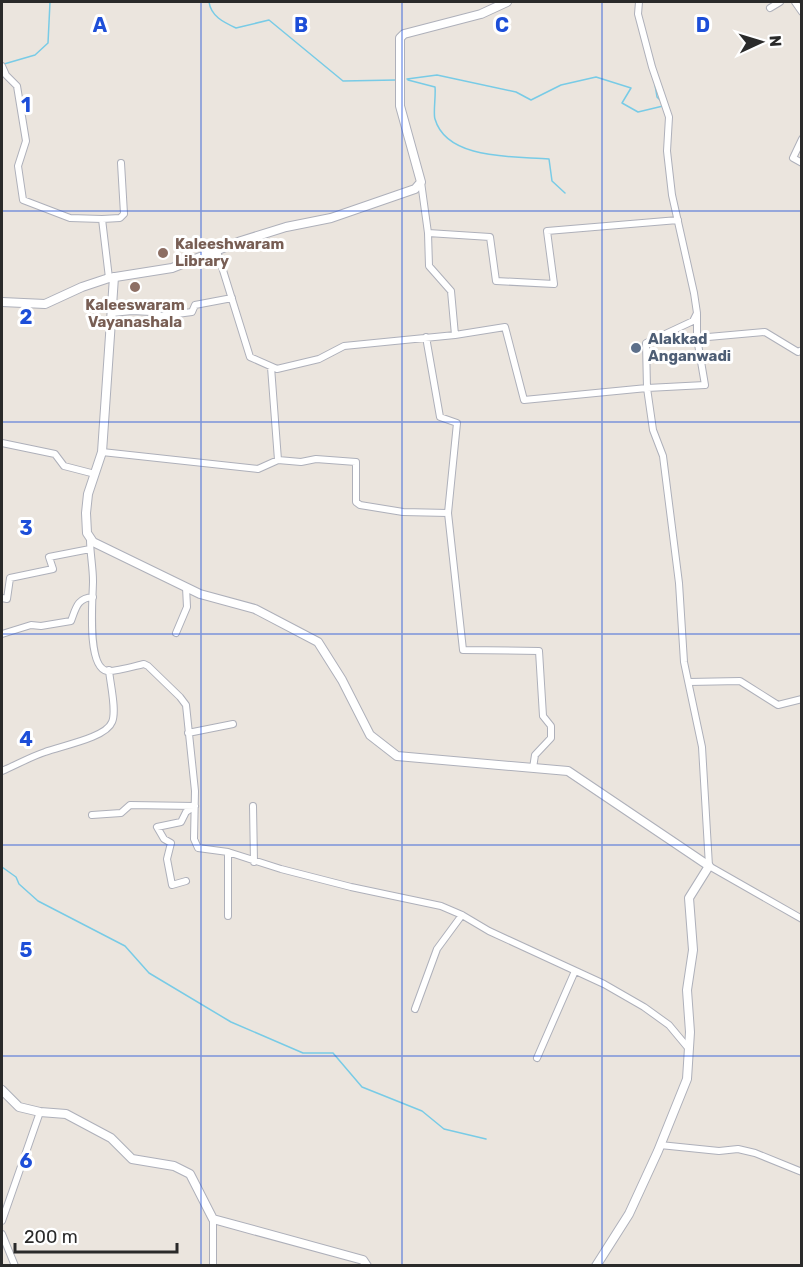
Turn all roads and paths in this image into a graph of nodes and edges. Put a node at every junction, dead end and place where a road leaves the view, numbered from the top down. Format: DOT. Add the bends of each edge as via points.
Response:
graph roads {
  1 [pos="507,2"];
  2 [pos="639,2"];
  3 [pos="780,2"];
  4 [pos="795,2"];
  5 [pos="770,8"];
  6 [pos="801,12"];
  7 [pos="2,66"];
  8 [pos="801,139"];
  9 [pos="801,163"];
  10 [pos="121,164"];
  11 [pos="421,182"];
  12 [pos="102,219"];
  13 [pos="678,220"];
  14 [pos="428,233"];
  15 [pos="217,251"];
  16 [pos="111,278"];
  17 [pos="232,298"];
  18 [pos="2,302"];
  19 [pos="112,313"];
  20 [pos="697,313"];
  21 [pos="455,335"];
  22 [pos="426,337"];
  23 [pos="698,338"];
  24 [pos="801,350"];
  25 [pos="272,366"];
  26 [pos="647,388"];
  27 [pos="2,443"];
  28 [pos="102,452"];
  29 [pos="278,459"];
  30 [pos="95,474"];
  31 [pos="448,513"];
  32 [pos="90,538"];
  33 [pos="90,549"];
  34 [pos="186,587"];
  35 [pos="93,597"];
  36 [pos="2,598"];
  37 [pos="176,633"];
  38 [pos="2,634"];
  39 [pos="109,670"];
  40 [pos="689,682"];
  41 [pos="801,699"];
  42 [pos="233,724"];
  43 [pos="188,733"];
  44 [pos="533,768"];
  45 [pos="2,771"];
  46 [pos="195,806"];
  47 [pos="253,806"];
  48 [pos="93,815"];
  49 [pos="228,852"];
  50 [pos="254,862"];
  51 [pos="709,866"];
  52 [pos="186,881"];
  53 [pos="462,915"];
  54 [pos="228,916"];
  55 [pos="801,919"];
  56 [pos="575,971"];
  57 [pos="415,1009"];
  58 [pos="689,1049"];
  59 [pos="537,1058"];
  60 [pos="2,1090"];
  61 [pos="40,1112"];
  62 [pos="660,1145"];
  63 [pos="801,1172"];
  64 [pos="213,1219"];
  65 [pos="2,1221"];
  66 [pos="2,1234"];
  67 [pos="15,1266"];
  68 [pos="213,1266"];
  69 [pos="367,1266"];
  70 [pos="596,1266"];
  1 -- 11 [label="street" via="481,14 400,38 400,105"];
  2 -- 13 [label="street" via="638,14 669,117 667,151"];
  3 -- 5 [label="street"];
  4 -- 6 [label="street"];
  7 -- 12 [label="street" via="16,86 26,141 18,166 23,200 76,219"];
  8 -- 9 [label="street" via="793,158"];
  10 -- 12 [label="street" via="124,214 120,218"];
  11 -- 14 [label="street"];
  11 -- 15 [label="street" via="415,189 331,218 286,227"];
  12 -- 16 [label="street"];
  13 -- 14 [label="street" via="547,231 554,284 496,281 490,237"];
  13 -- 20 [label="street"];
  14 -- 21 [label="street" via="429,266 451,291"];
  15 -- 16 [label="street" via="172,268"];
  15 -- 17 [label="street"];
  16 -- 18 [label="street" via="45,304"];
  16 -- 19 [label="street"];
  17 -- 19 [label="street" via="195,305 192,312 162,316 151,312"];
  17 -- 25 [label="street" via="250,357"];
  19 -- 28 [label="street"];
  20 -- 23 [label="street"];
  20 -- 26 [label="street" via="693,321 646,343"];
  21 -- 22 [label="street"];
  21 -- 26 [label="street" via="505,327 524,400"];
  22 -- 25 [label="street" via="344,346 319,360 277,369"];
  22 -- 31 [label="street" via="440,417 457,423"];
  23 -- 24 [label="street" via="765,332 798,352"];
  23 -- 26 [label="street" via="705,385"];
  25 -- 29 [label="street"];
  26 -- 40 [label="street" via="653,430 663,456"];
  27 -- 30 [label="street" via="56,454 64,466"];
  28 -- 29 [label="street" via="258,470"];
  28 -- 30 [label="street"];
  29 -- 31 [label="street" via="356,462 356,502 360,505 403,512"];
  30 -- 32 [label="street" via="86,513"];
  31 -- 44 [label="street" via="463,650 539,651 543,716 551,726 551,738 535,755"];
  32 -- 33 [label="street"];
  32 -- 34 [label="street"];
  33 -- 35 [label="street"];
  33 -- 36 [label="street" via="50,557 53,569 10,578 7,599"];
  34 -- 37 [label="street" via="187,607"];
  34 -- 44 [label="street" via="255,609 318,642 369,735 398,756"];
  35 -- 38 [label="street" via="78,602 71,621 31,624"];
  35 -- 39 [label="street" via="94,650 101,667"];
  39 -- 43 [label="street" via="144,664 149,667 184,702"];
  39 -- 45 [label="street" via="114,718 111,726"];
  40 -- 41 [label="street" via="740,681 778,705"];
  40 -- 51 [label="street" via="702,747"];
  42 -- 43 [label="street"];
  43 -- 46 [label="street"];
  44 -- 51 [label="street" via="568,771"];
  46 -- 48 [label="street" via="130,805 121,813"];
  46 -- 49 [label="street" via="195,844 198,848"];
  46 -- 52 [label="street" via="181,822 157,827 171,843 167,859 172,885"];
  47 -- 50 [label="street"];
  49 -- 50 [label="street"];
  49 -- 54 [label="street"];
  50 -- 53 [label="street" via="441,906"];
  51 -- 55 [label="street"];
  51 -- 58 [label="street" via="689,898 693,950 687,990"];
  53 -- 56 [label="street" via="513,944"];
  53 -- 57 [label="street" via="437,949"];
  56 -- 58 [label="street" via="644,1007 669,1025"];
  56 -- 59 [label="street"];
  58 -- 62 [label="street" via="687,1079"];
  60 -- 61 [label="street" via="19,1107"];
  61 -- 64 [label="street" via="66,1114 111,1138 132,1159 190,1174"];
  61 -- 65 [label="street"];
  62 -- 63 [label="street" via="738,1149"];
  62 -- 70 [label="street" via="629,1214"];
  64 -- 68 [label="street"];
  64 -- 69 [label="street" via="363,1260"];
  66 -- 67 [label="street"];
}
